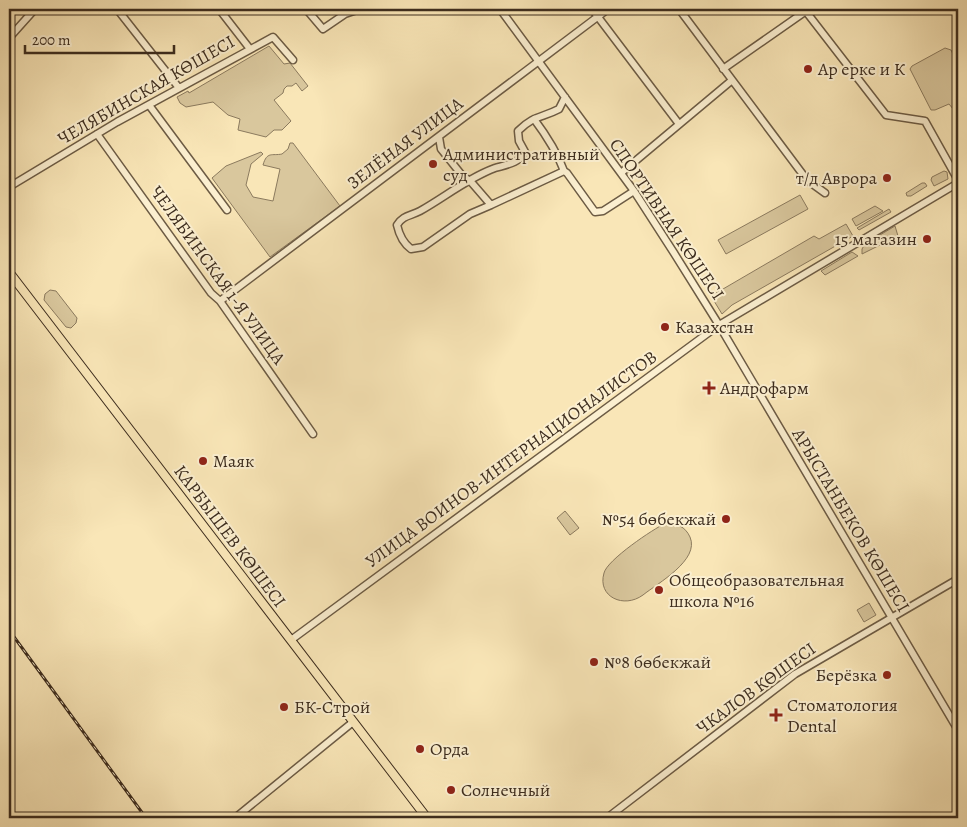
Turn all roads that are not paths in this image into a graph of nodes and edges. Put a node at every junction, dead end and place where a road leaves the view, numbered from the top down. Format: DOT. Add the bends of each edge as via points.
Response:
graph roads {
  1 [pos="117,9"];
  2 [pos="219,9"];
  3 [pos="306,9"];
  4 [pos="360,9"];
  5 [pos="500,9"];
  6 [pos="592,9"];
  7 [pos="608,9"];
  8 [pos="679,9"];
  9 [pos="30,10"];
  10 [pos="805,10"];
  11 [pos="598,16"];
  12 [pos="9,38"];
  13 [pos="250,48"];
  14 [pos="293,60"];
  15 [pos="538,61"];
  16 [pos="723,69"];
  17 [pos="731,81"];
  18 [pos="179,88"];
  19 [pos="565,97"];
  20 [pos="149,105"];
  21 [pos="534,119"];
  22 [pos="680,124"];
  23 [pos="97,134"];
  24 [pos="439,137"];
  25 [pos="564,171"];
  26 [pos="621,173"];
  27 [pos="468,181"];
  28 [pos="958,182"];
  29 [pos="9,187"];
  30 [pos="634,191"];
  31 [pos="825,194"];
  32 [pos="491,205"];
  33 [pos="227,210"];
  34 [pos="9,272"];
  35 [pos="220,301"];
  36 [pos="719,325"];
  37 [pos="313,434"];
  38 [pos="958,580"];
  39 [pos="892,617"];
  40 [pos="291,640"];
  41 [pos="353,722"];
  42 [pos="958,730"];
  43 [pos="235,818"];
  44 [pos="427,818"];
  45 [pos="607,818"];
  1 -- 18 [label="street"];
  2 -- 13 [label="street"];
  3 -- 4 [label="street" via="323,29 345,14"];
  5 -- 15 [label="street, СПОРТИВНАЯ КӨШЕСІ"];
  6 -- 11 [label="street"];
  7 -- 11 [label="street, ЗЕЛЁНАЯ УЛИЦА"];
  8 -- 16 [label="street"];
  9 -- 12 [label="street"];
  10 -- 16 [label="street"];
  10 -- 28 [label="street" via="886,115 925,121"];
  11 -- 15 [label="street, ЗЕЛЁНАЯ УЛИЦА"];
  11 -- 22 [label="street"];
  13 -- 14 [label="street, ЧЕЛЯБИНСКАЯ КӨШЕСІ" via="273,37"];
  13 -- 18 [label="street, ЧЕЛЯБИНСКАЯ КӨШЕСІ"];
  15 -- 19 [label="street, СПОРТИВНАЯ КӨШЕСІ"];
  15 -- 24 [label="street, ЗЕЛЁНАЯ УЛИЦА"];
  16 -- 17 [label="street"];
  17 -- 22 [label="street"];
  17 -- 31 [label="street" via="807,180"];
  18 -- 20 [label="street, ЧЕЛЯБИНСКАЯ КӨШЕСІ"];
  19 -- 21 [label="street" via="559,109"];
  19 -- 26 [label="street, СПОРТИВНАЯ КӨШЕСІ"];
  20 -- 23 [label="street, ЧЕЛЯБИНСКАЯ КӨШЕСІ"];
  20 -- 33 [label="street"];
  21 -- 25 [label="street" via="548,138"];
  21 -- 27 [label="street" via="518,131 524,155"];
  22 -- 26 [label="street"];
  23 -- 29 [label="street, ЧЕЛЯБИНСКАЯ КӨШЕСІ"];
  23 -- 35 [label="street, ЧЕЛЯБИНСКАЯ 1-Я УЛИЦА" via="211,293"];
  24 -- 27 [label="street" via="441,149"];
  24 -- 35 [label="street, ЗЕЛЁНАЯ УЛИЦА"];
  25 -- 30 [label="street" via="595,212 603,211"];
  25 -- 32 [label="street"];
  26 -- 30 [label="street, СПОРТИВНАЯ КӨШЕСІ"];
  27 -- 32 [label="street"];
  27 -- 32 [label="street" via="419,212 400,219 397,225 406,245 411,249 423,247 470,214"];
  28 -- 36 [label="street, УЛИЦА ВОИНОВ-ИНТЕРНАЦИОНАЛИСТОВ"];
  30 -- 36 [label="street, СПОРТИВНАЯ КӨШЕСІ"];
  34 -- 40 [label="main road, КАРБЫШЕВ КӨШЕСІ"];
  35 -- 37 [label="street, ЧЕЛЯБИНСКАЯ 1-Я УЛИЦА"];
  36 -- 39 [label="street, АРЫСТАНБЕКОВ КӨШЕСІ"];
  36 -- 40 [label="street, УЛИЦА ВОИНОВ-ИНТЕРНАЦИОНАЛИСТОВ"];
  38 -- 39 [label="street, ЧКАЛОВ КӨШЕСІ"];
  39 -- 42 [label="street, АРЫСТАНБЕКОВ КӨШЕСІ"];
  39 -- 45 [label="street, ЧКАЛОВ КӨШЕСІ" via="788,679"];
  40 -- 41 [label="main road, КАРБЫШЕВ КӨШЕСІ"];
  41 -- 43 [label="street"];
  41 -- 44 [label="main road, КАРБЫШЕВ КӨШЕСІ"];
}
